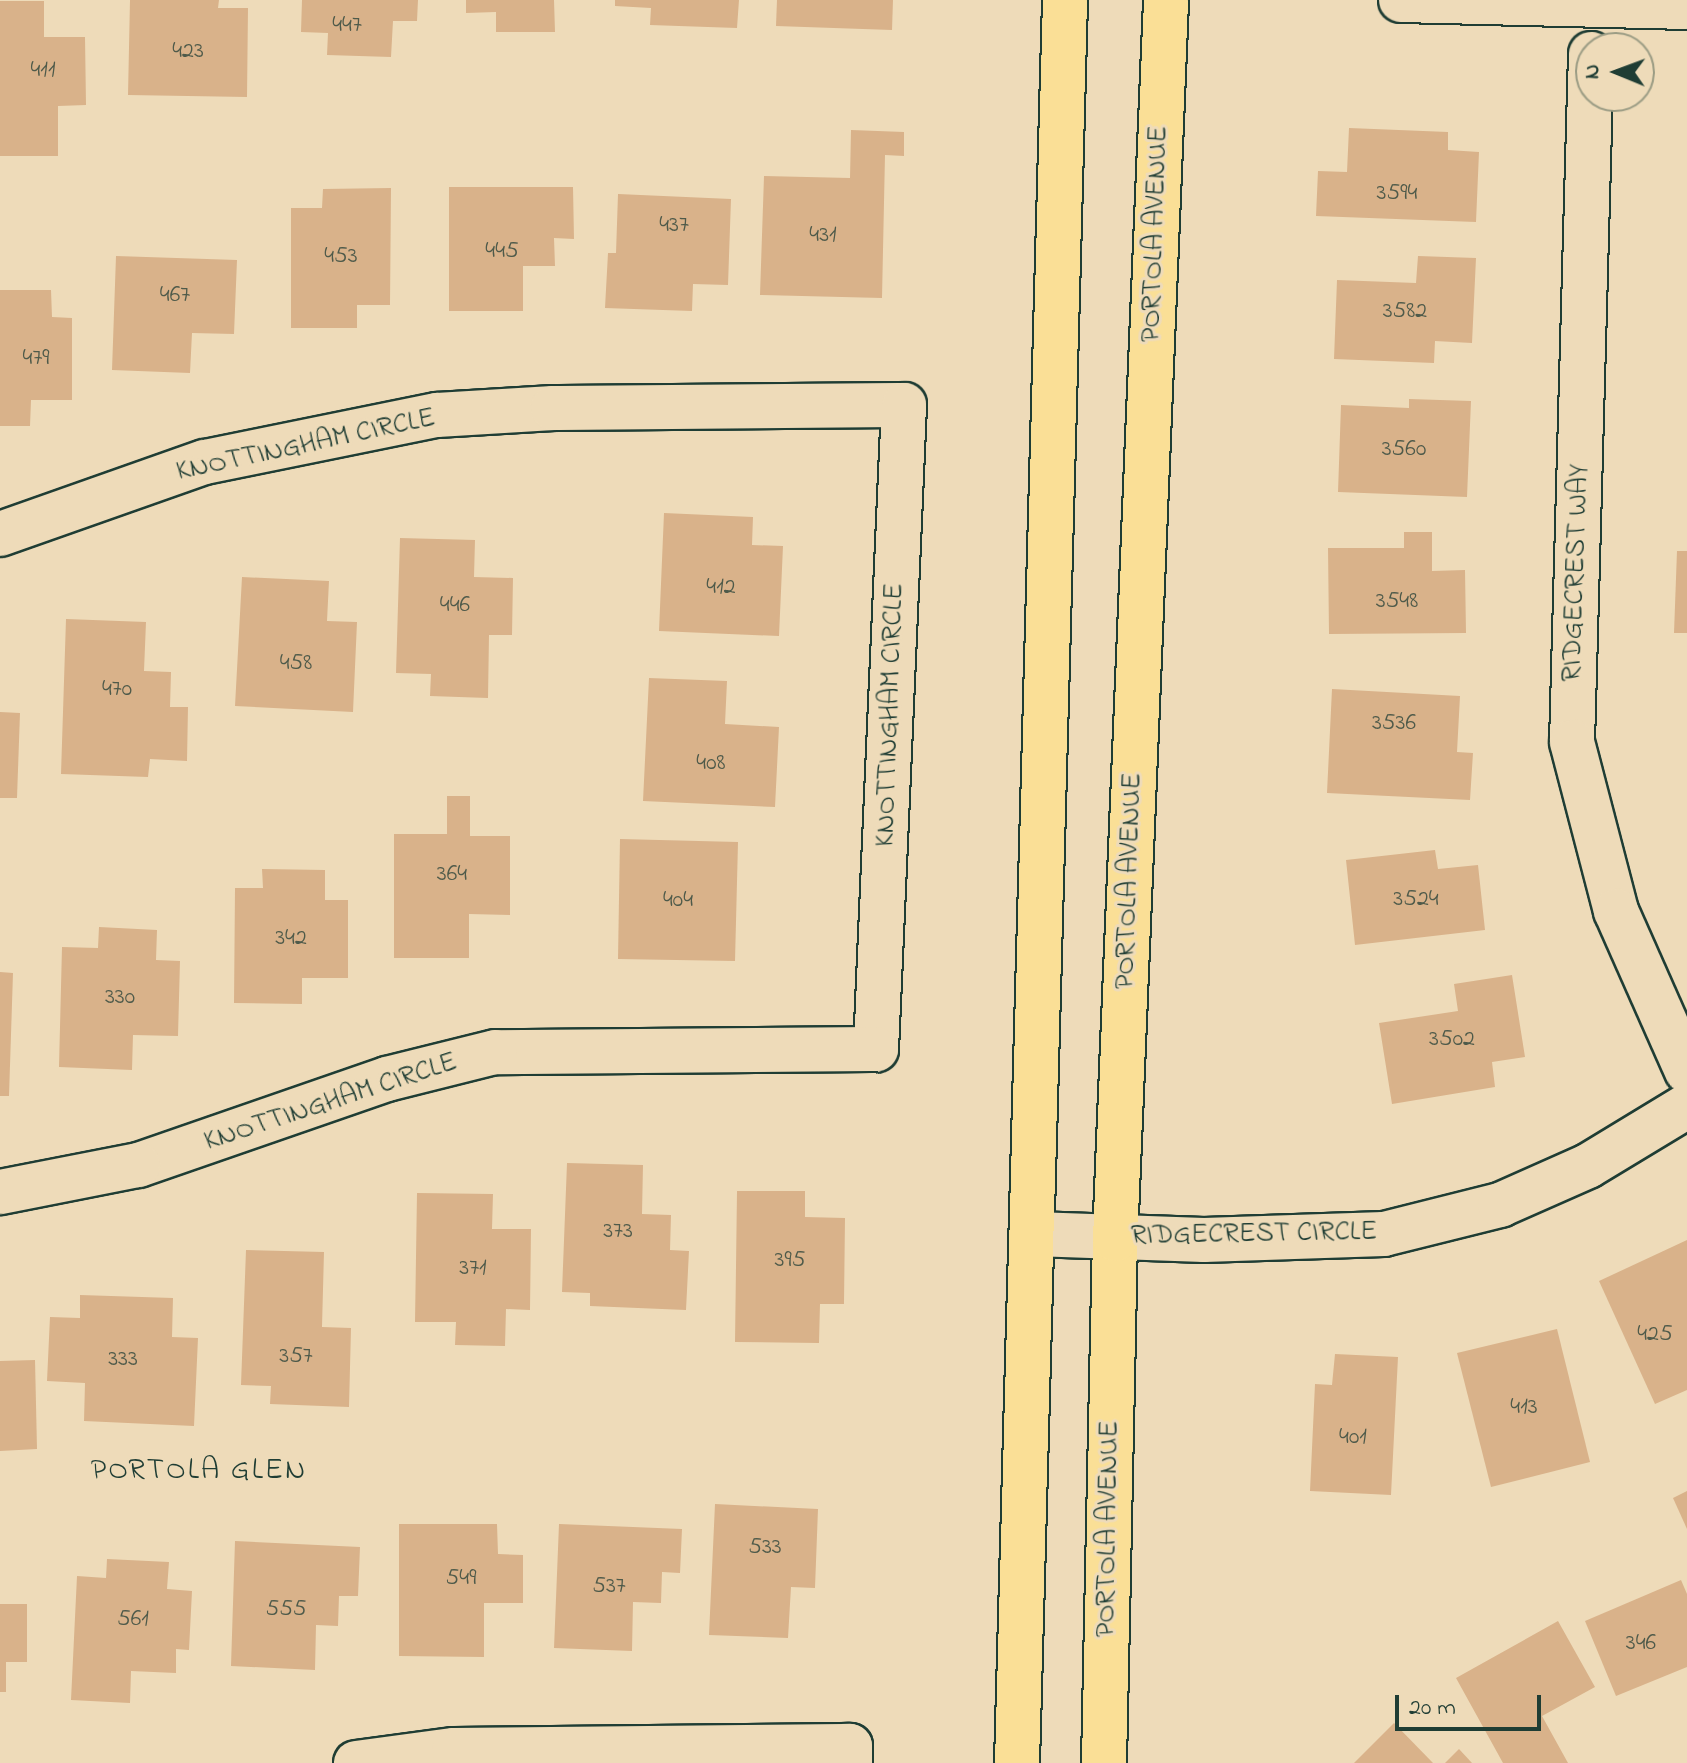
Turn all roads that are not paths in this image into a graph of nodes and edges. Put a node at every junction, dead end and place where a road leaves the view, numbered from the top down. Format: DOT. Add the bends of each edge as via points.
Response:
graph roads {
  1 [pos="1065,0"];
  2 [pos="1166,0"];
  3 [pos="1401,0"];
  4 [pos="1592,5"];
  5 [pos="1687,7"];
  6 [pos="1591,32"];
  7 [pos="1589,112"];
  8 [pos="0,534"];
  9 [pos="1687,1071"];
  10 [pos="1687,1106"];
  11 [pos="0,1192"];
  12 [pos="1034,1234"];
  13 [pos="1115,1239"];
  14 [pos="356,1763"];
  15 [pos="850,1763"];
  16 [pos="1017,1763"];
  17 [pos="1104,1763"];
  1 -- 12 [label="main road"];
  2 -- 13 [label="main road, PORTOLA AVENUE"];
  3 -- 4 [label="street"];
  4 -- 5 [label="street"];
  4 -- 6 [label="street"];
  7 -- 9 [label="street, RIDGECREST WAY" via="1572,742 1616,911"];
  8 -- 11 [label="street, KNOTTINGHAM CIRCLE" via="205,462 437,415 553,408 904,405 876,1049 495,1052 387,1079 138,1165"];
  10 -- 13 [label="street, RIDGECREST CIRCLE" via="1588,1166 1500,1205 1384,1234"];
  12 -- 13 [label="street, RIDGECREST CIRCLE"];
  12 -- 16 [label="main road"];
  13 -- 17 [label="main road, PORTOLA AVENUE"];
  14 -- 15 [label="street" via="454,1750 850,1746"];
}
